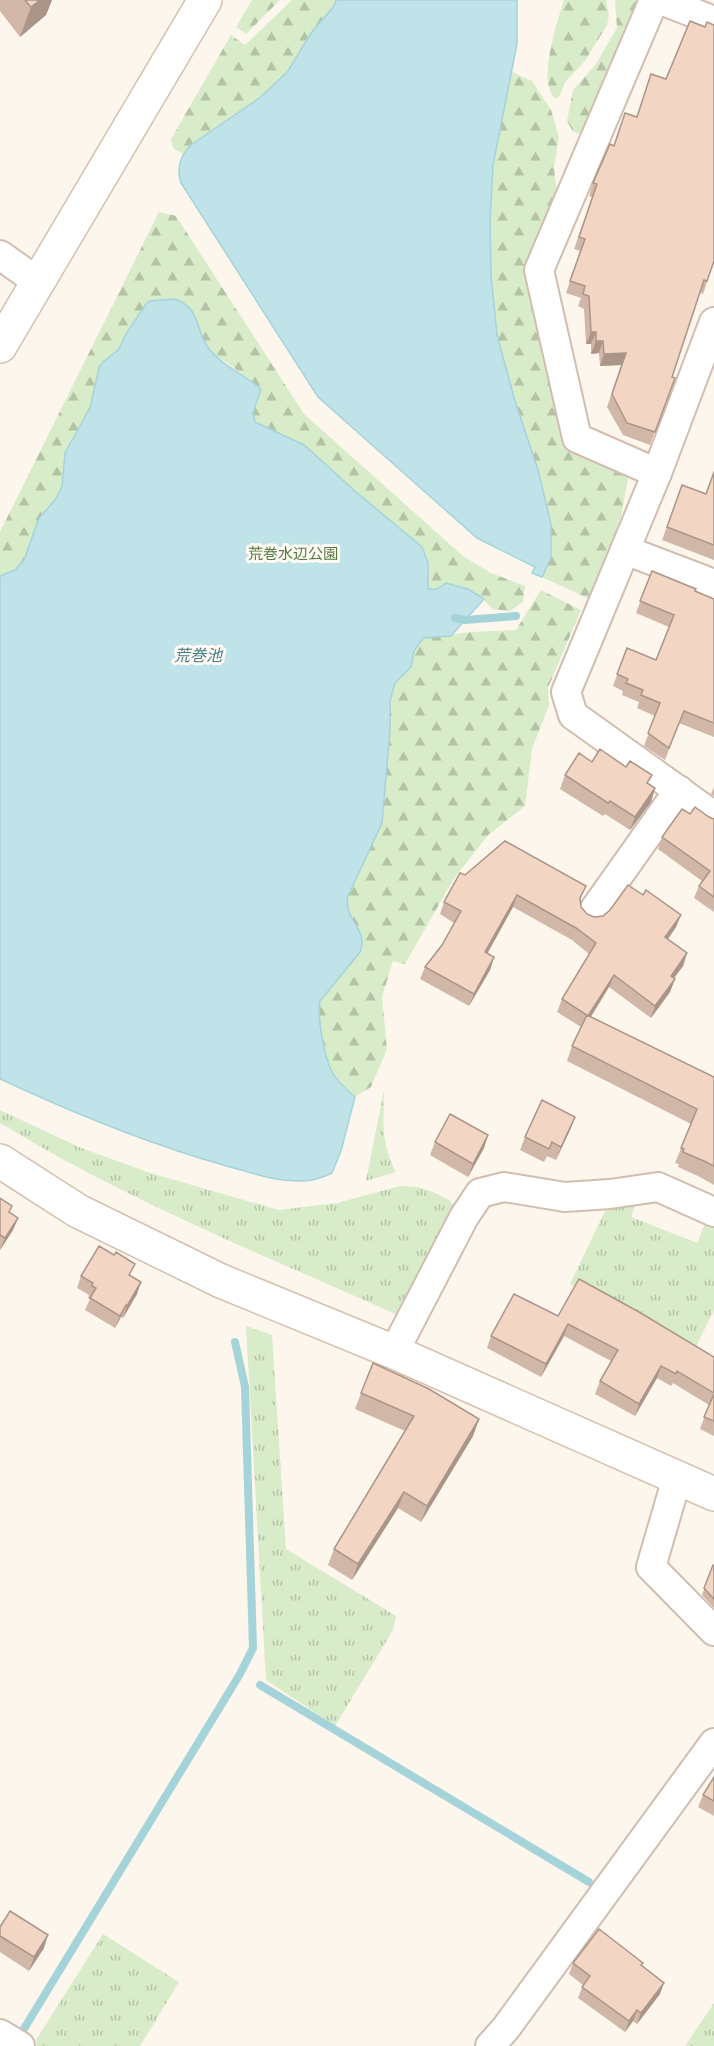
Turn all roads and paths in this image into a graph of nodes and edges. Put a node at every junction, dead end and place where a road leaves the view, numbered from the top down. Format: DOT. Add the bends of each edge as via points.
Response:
graph roads {
  1 [pos="205,0"];
  2 [pos="654,0"];
  3 [pos="661,0"];
  4 [pos="714,21"];
  5 [pos="0,255"];
  6 [pos="38,282"];
  7 [pos="714,322"];
  8 [pos="0,346"];
  9 [pos="657,473"];
  10 [pos="625,550"];
  11 [pos="714,584"];
  12 [pos="679,790"];
  13 [pos="714,816"];
  14 [pos="592,913"];
  15 [pos="0,1161"];
  16 [pos="714,1212"];
  17 [pos="394,1352"];
  18 [pos="677,1478"];
  19 [pos="714,1494"];
  20 [pos="714,1631"];
  21 [pos="714,1743"];
  22 [pos="0,2034"];
  23 [pos="20,2046"];
  24 [pos="490,2046"];
  1 -- 6 [label="street"];
  2 -- 9 [label="street" via="539,270 577,438"];
  3 -- 4 [label="street"];
  5 -- 6 [label="street"];
  6 -- 8 [label="street"];
  7 -- 9 [label="street"];
  9 -- 10 [label="street"];
  10 -- 11 [label="street"];
  10 -- 12 [label="street" via="566,692 573,715"];
  12 -- 13 [label="street"];
  12 -- 14 [label="street"];
  15 -- 17 [label="street" via="88,1216 221,1281"];
  16 -- 17 [label="street" via="658,1187 565,1197 504,1187 480,1193"];
  17 -- 18 [label="street"];
  18 -- 19 [label="street"];
  18 -- 20 [label="street" via="651,1567"];
  21 -- 24 [label="street"];
  22 -- 23 [label="street"];
}
